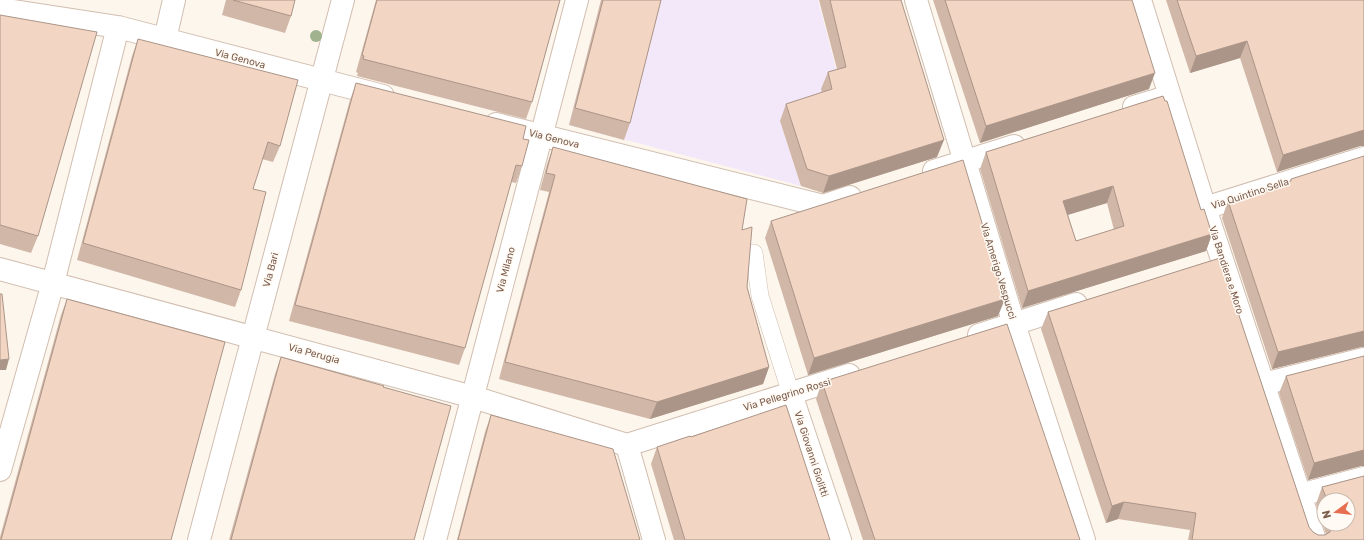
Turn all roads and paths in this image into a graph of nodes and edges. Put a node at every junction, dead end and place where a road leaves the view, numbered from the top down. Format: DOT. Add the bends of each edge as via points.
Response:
graph roads {
  1 [pos="174,0"];
  2 [pos="343,0"];
  3 [pos="577,0"];
  4 [pos="916,0"];
  5 [pos="1140,0"];
  6 [pos="0,9"];
  7 [pos="118,27"];
  8 [pos="165,39"];
  9 [pos="321,80"];
  10 [pos="1170,96"];
  11 [pos="405,101"];
  12 [pos="1117,113"];
  13 [pos="481,120"];
  14 [pos="541,135"];
  15 [pos="1033,140"];
  16 [pos="1364,158"];
  17 [pos="964,161"];
  18 [pos="912,178"];
  19 [pos="868,192"];
  20 [pos="1205,208"];
  21 [pos="754,253"];
  22 [pos="1222,259"];
  23 [pos="1200,266"];
  24 [pos="0,269"];
  25 [pos="53,283"];
  26 [pos="1096,298"];
  27 [pos="1014,324"];
  28 [pos="253,337"];
  29 [pos="962,340"];
  30 [pos="1364,359"];
  31 [pos="865,370"];
  32 [pos="1263,384"];
  33 [pos="791,394"];
  34 [pos="473,397"];
  35 [pos="627,445"];
  36 [pos="0,470"];
  37 [pos="1364,478"];
  38 [pos="1300,495"];
  39 [pos="199,540"];
  40 [pos="435,540"];
  41 [pos="654,540"];
  42 [pos="840,540"];
  43 [pos="1084,540"];
  44 [pos="1315,540"];
  1 -- 8 [label="street"];
  2 -- 9 [label="street, Via Bari"];
  3 -- 14 [label="street, Via Milano"];
  4 -- 17 [label="street, Via Amerigo Vespucci"];
  5 -- 10 [label="street, Via Bandiera e Moro"];
  6 -- 7 [label="street, Via Genova"];
  7 -- 8 [label="street, Via Genova"];
  7 -- 25 [label="street"];
  8 -- 9 [label="street, Via Genova"];
  9 -- 11 [label="street, Via Genova"];
  9 -- 28 [label="street, Via Bari"];
  10 -- 12 [label="street"];
  10 -- 20 [label="street, Via Bandiera e Moro"];
  13 -- 14 [label="street, Via Genova"];
  14 -- 19 [label="street, Via Genova" via="823,206"];
  14 -- 34 [label="street, Via Milano"];
  15 -- 17 [label="street"];
  16 -- 20 [label="street, Via Quintino Sella"];
  17 -- 18 [label="street"];
  17 -- 27 [label="street, Via Amerigo Vespucci"];
  20 -- 22 [label="street, Via Bandiera e Moro"];
  21 -- 33 [label="lane, Via Giovanni Giolitti" via="760,296"];
  22 -- 23 [label="street"];
  22 -- 32 [label="street, Via Bandiera e Moro"];
  24 -- 25 [label="street, Via Perugia"];
  25 -- 28 [label="street, Via Perugia"];
  25 -- 36 [label="street"];
  26 -- 27 [label="street"];
  27 -- 29 [label="street"];
  27 -- 43 [label="street, Via Amerigo Vespucci"];
  28 -- 34 [label="street, Via Perugia"];
  28 -- 39 [label="street, Via Bari"];
  30 -- 32 [label="street"];
  31 -- 33 [label="street, Via Pellegrino Rossi"];
  32 -- 38 [label="street, Via Bandiera e Moro"];
  33 -- 35 [label="street, Via Pellegrino Rossi"];
  33 -- 42 [label="street, Via Giovanni Giolitti"];
  34 -- 35 [label="street, Via Perugia"];
  34 -- 40 [label="street, Via Milano"];
  35 -- 41 [label="street"];
  37 -- 38 [label="street"];
  38 -- 44 [label="street, Via Bandiera e Moro"];
}
